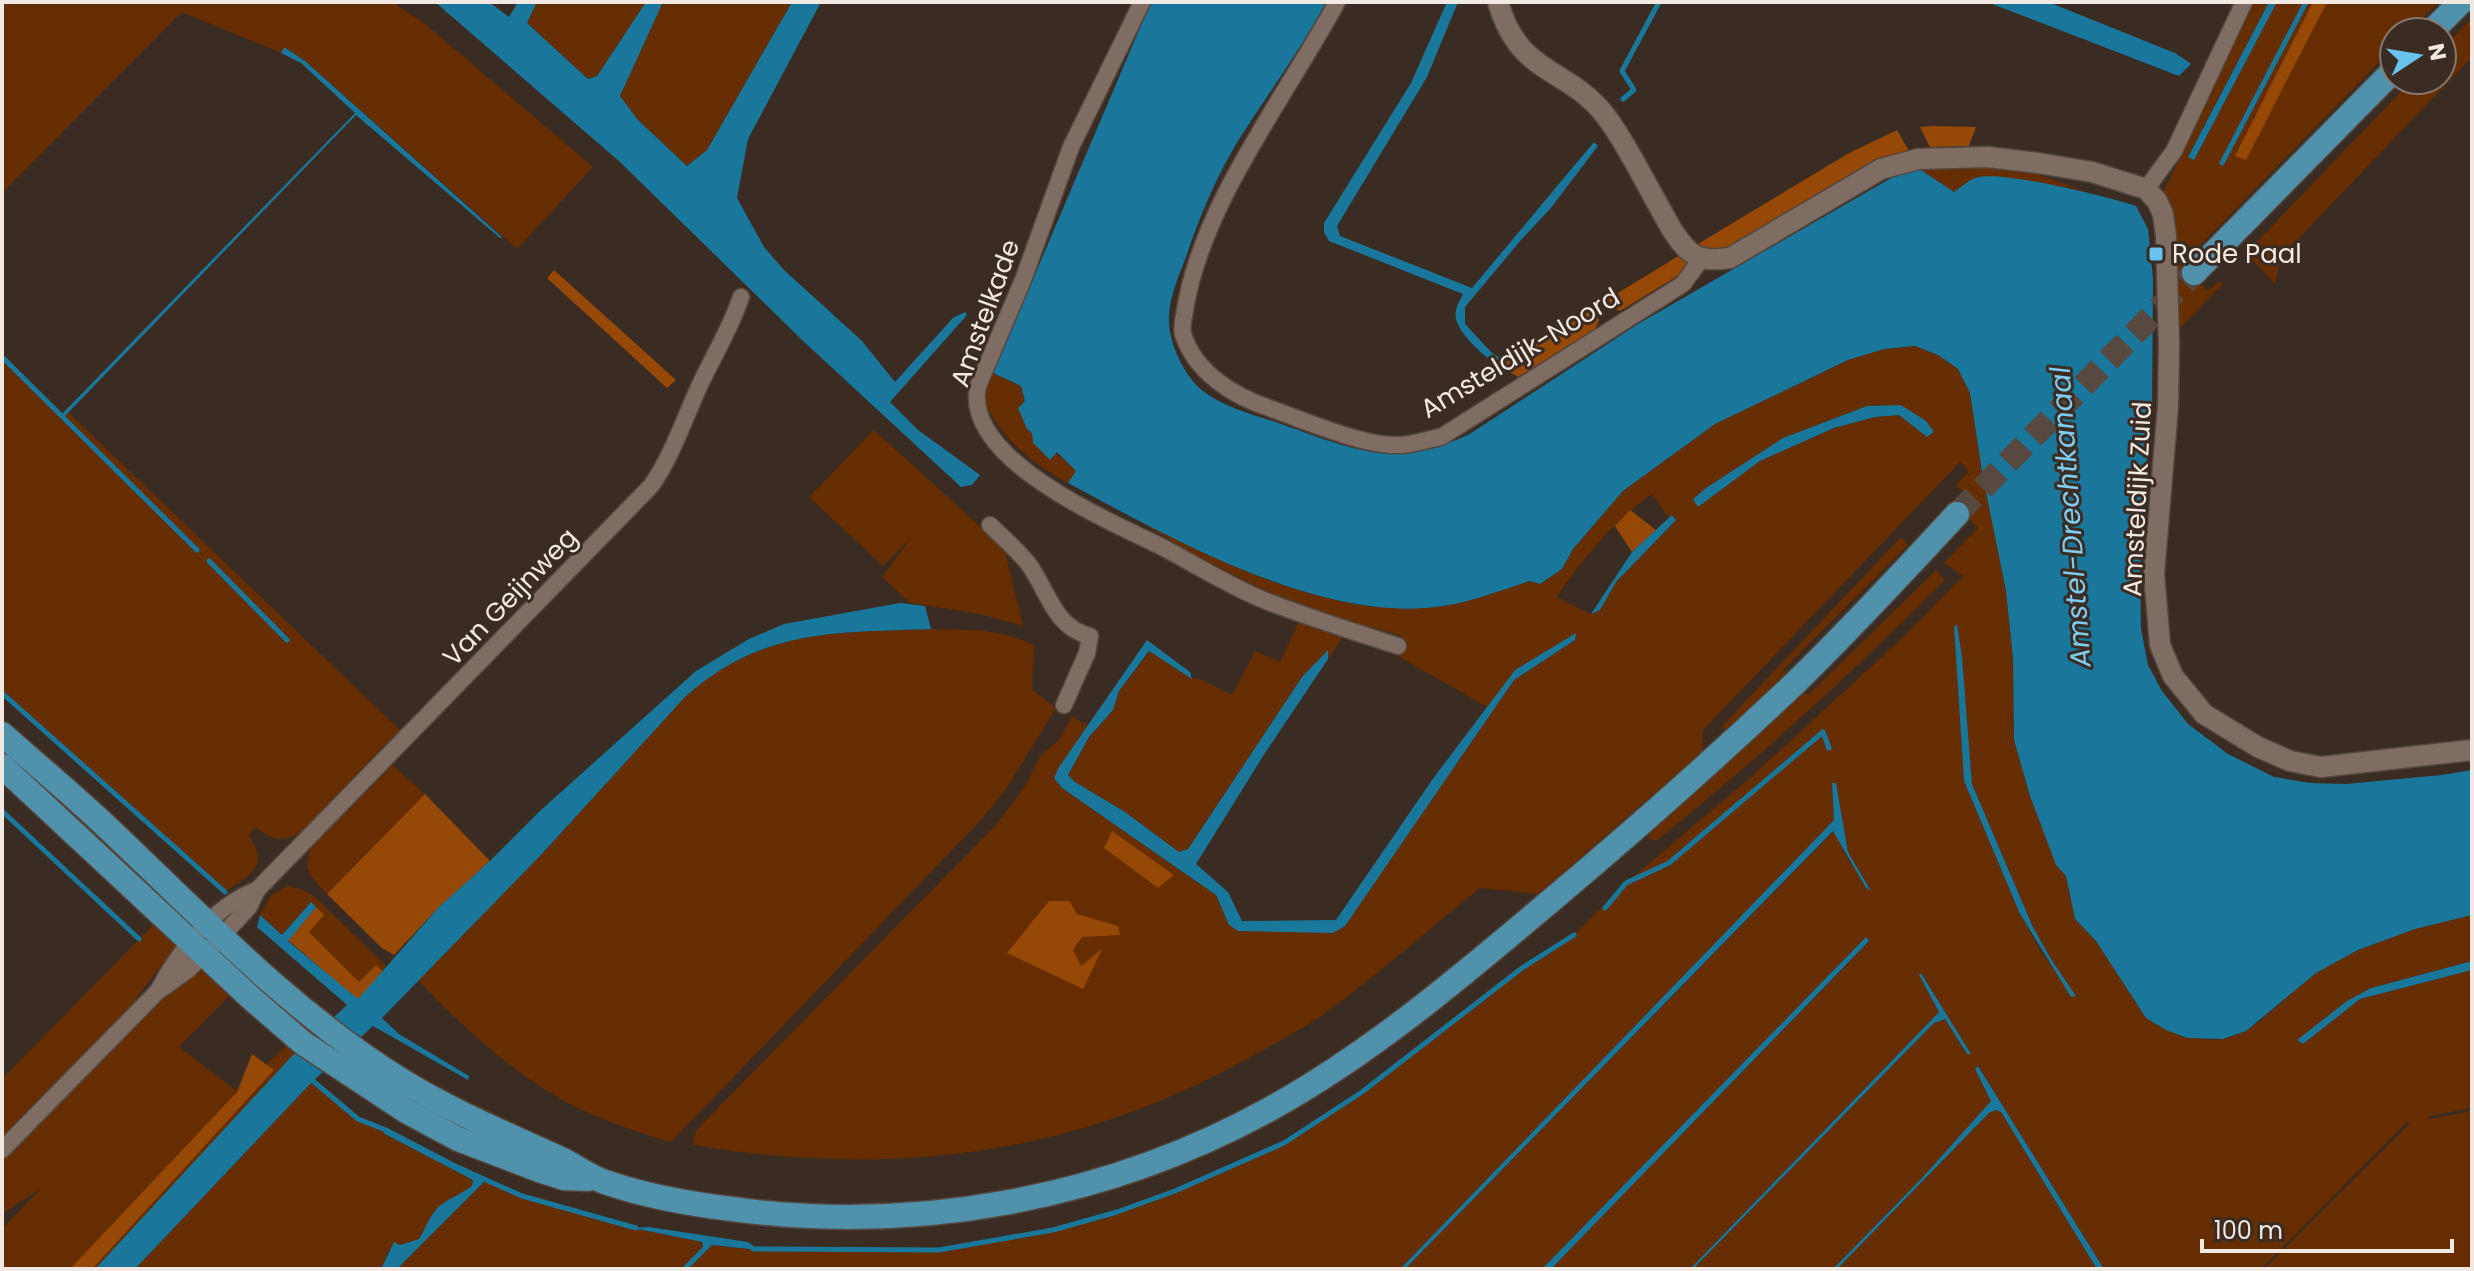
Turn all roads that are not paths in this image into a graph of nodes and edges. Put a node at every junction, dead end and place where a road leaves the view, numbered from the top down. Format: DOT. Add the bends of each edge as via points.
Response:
graph roads {
  1 [pos="1142,2"];
  2 [pos="1337,2"];
  3 [pos="1498,2"];
  4 [pos="2244,2"];
  5 [pos="2378,86"];
  6 [pos="2146,189"];
  7 [pos="1702,258"];
  8 [pos="2194,273"];
  9 [pos="741,297"];
  10 [pos="1957,514"];
  11 [pos="990,525"];
  12 [pos="1398,646"];
  13 [pos="1064,705"];
  14 [pos="2,734"];
  15 [pos="2472,750"];
  16 [pos="2,766"];
  17 [pos="206,939"];
  18 [pos="356,1066"];
  19 [pos="2,1150"];
  1 -- 12 [label="street, Amstelkade" via="1071,147 978,386 978,410 1004,452 1061,495 1262,599"];
  2 -- 7 [label="street, Amsteldijk-Noord" via="1239,170 1188,287 1181,331 1196,361 1218,382 1259,405 1351,437 1399,446 1441,437 1683,284"];
  3 -- 7 [label="street" via="1517,45 1603,113 1675,235"];
  4 -- 6 [label="street" via="2174,151"];
  5 -- 8 [label="main road"];
  6 -- 7 [label="street" via="2038,163 1988,157 1918,159 1881,169 1730,258"];
  6 -- 15 [label="street, Amsteldijk Zuid" via="2163,214 2166,236 2168,406 2154,574 2160,645 2173,676 2204,714 2290,761 2321,767"];
  9 -- 17 [label="street, Van Geijnweg" via="669,458 651,486 257,890 249,907"];
  10 -- 18 [label="main road" via="1796,682 1556,897 1423,1005 1357,1055 1269,1110 1146,1165 991,1206 904,1215 765,1214 598,1180"];
  11 -- 13 [label="street" via="1029,565 1059,617 1079,634 1090,636"];
  14 -- 17 [label="main road" via="106,826"];
  16 -- 17 [label="main road"];
  17 -- 18 [label="main road" via="319,1024"];
  17 -- 18 [label="main road" via="303,1043"];
  17 -- 19 [label="street, Van Geijnweg" via="168,971 157,992"];
}
